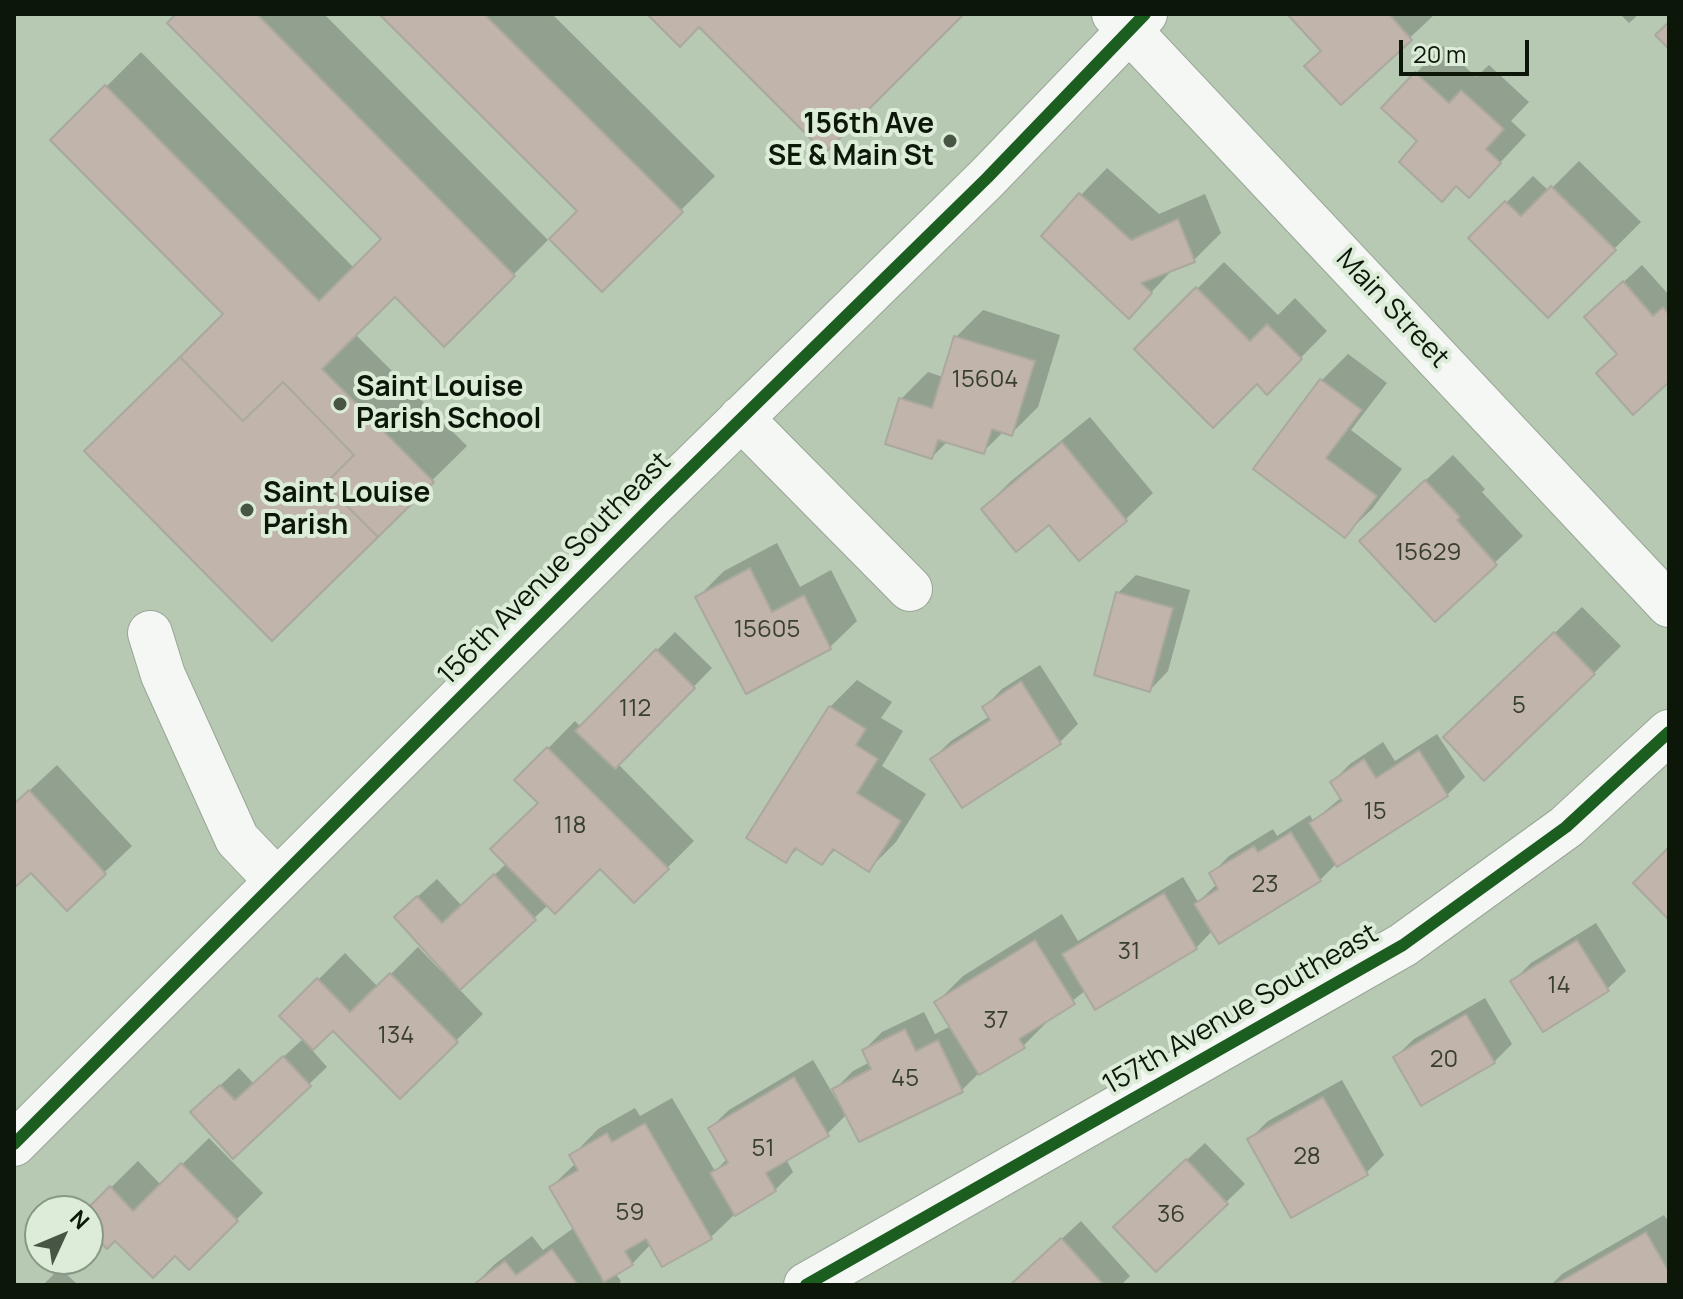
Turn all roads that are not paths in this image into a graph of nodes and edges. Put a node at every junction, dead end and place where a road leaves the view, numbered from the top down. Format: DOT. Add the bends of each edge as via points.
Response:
graph roads {
  1 [pos="1130,19"];
  2 [pos="741,418"];
  3 [pos="910,589"];
  4 [pos="1669,605"];
  5 [pos="150,633"];
  6 [pos="1669,732"];
  7 [pos="276,880"];
  8 [pos="14,1144"];
  9 [pos="806,1285"];
  1 -- 2 [label="street, 156th Avenue Southeast" via="987,178"];
  1 -- 4 [label="street, Main Street"];
  2 -- 3 [label="street"];
  2 -- 7 [label="street, 156th Avenue Southeast"];
  5 -- 7 [label="street" via="163,675 237,839"];
  6 -- 9 [label="street, 157th Avenue Southeast" via="1566,827 1403,945"];
  7 -- 8 [label="street, 156th Avenue Southeast"];
}
